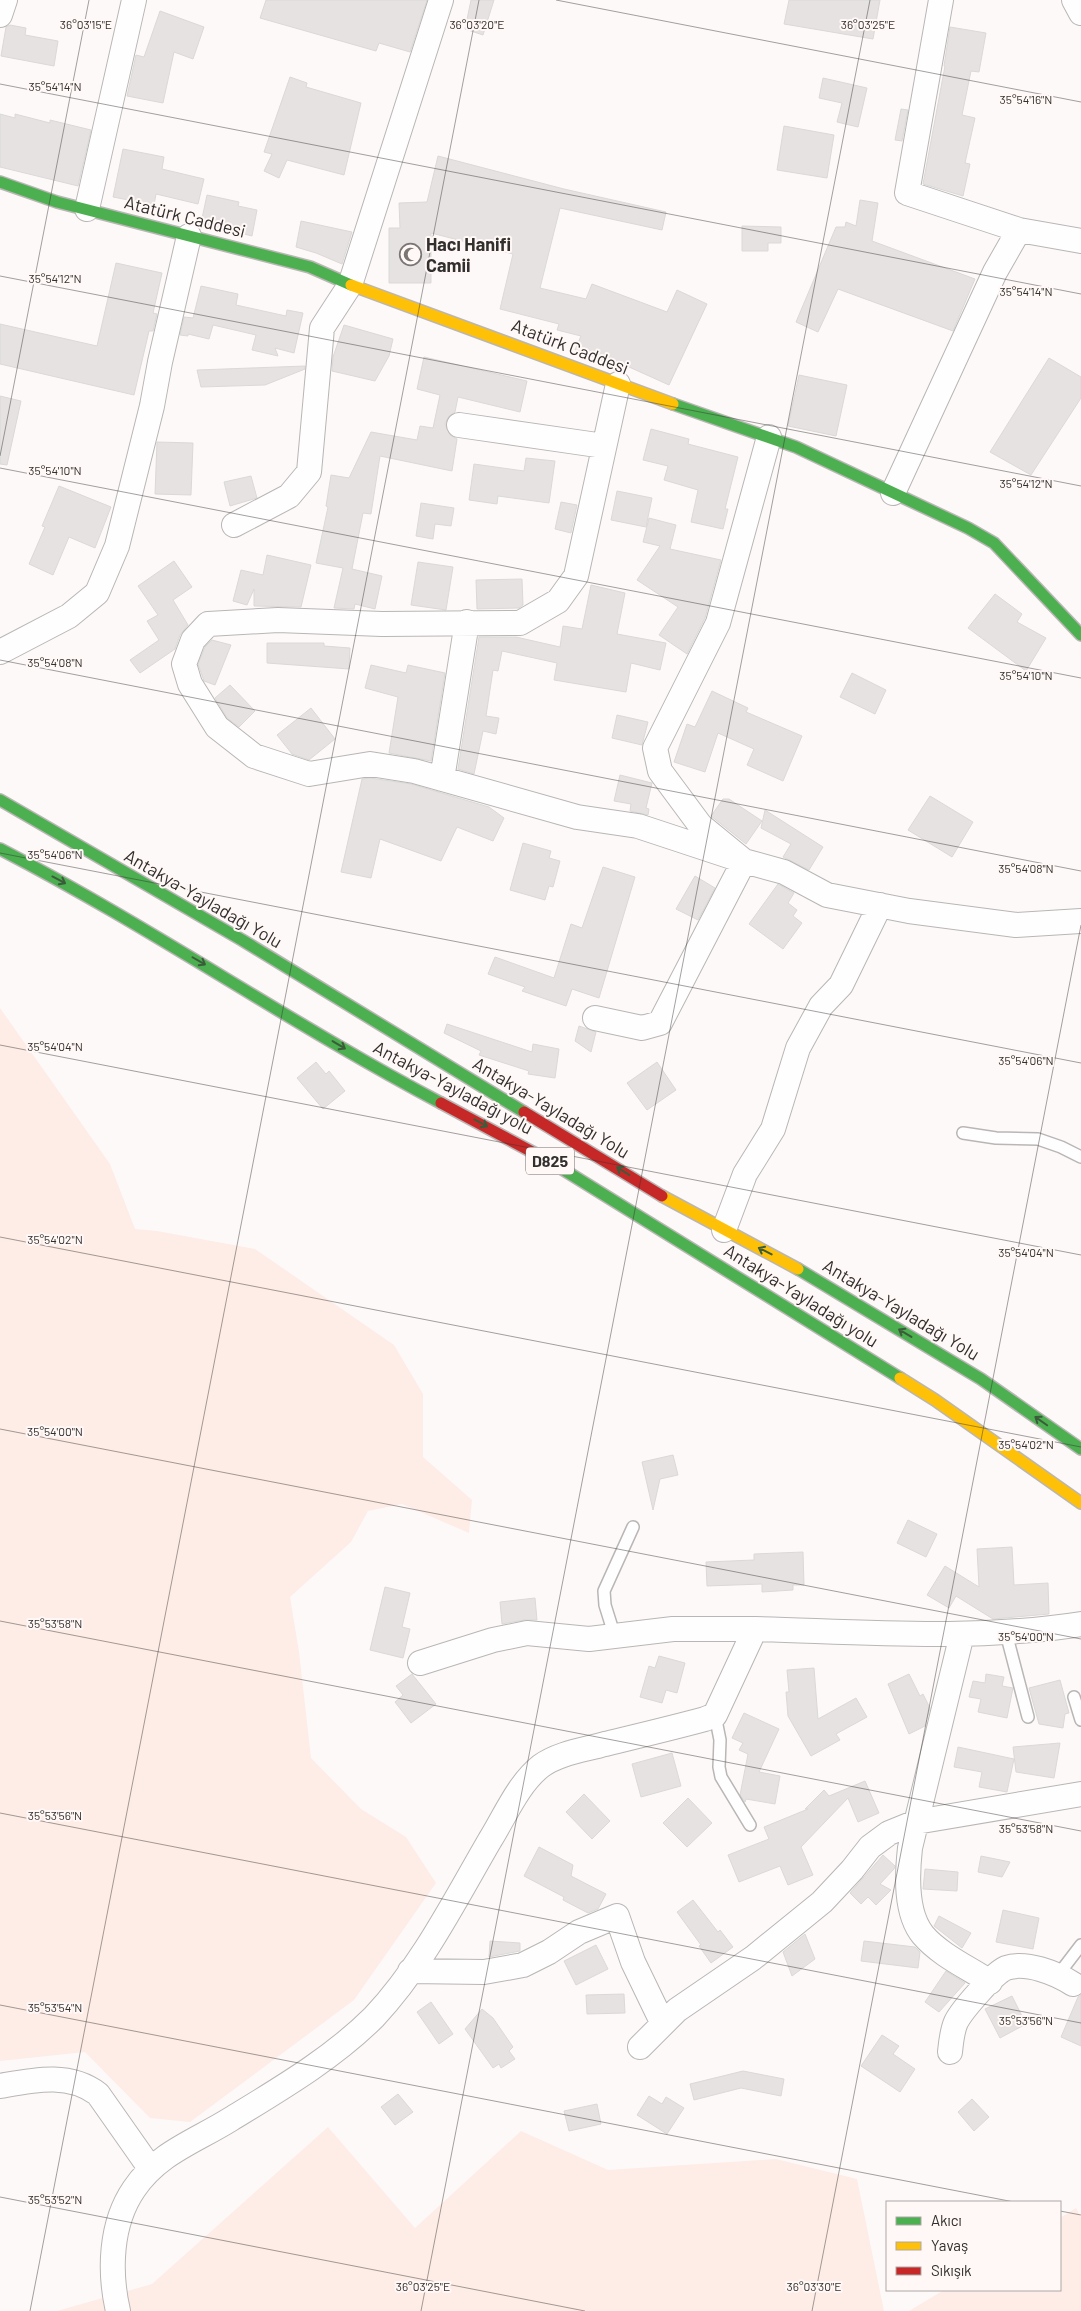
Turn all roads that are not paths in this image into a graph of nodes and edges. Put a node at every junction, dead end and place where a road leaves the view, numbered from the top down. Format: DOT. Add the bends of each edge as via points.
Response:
graph roads {
  1 [pos="5,0"];
  2 [pos="134,0"];
  3 [pos="441,0"];
  4 [pos="941,0"];
  5 [pos="1074,0"];
  6 [pos="1081,13"];
  7 [pos="0,15"];
  8 [pos="0,182"];
  9 [pos="87,210"];
  10 [pos="1019,230"];
  11 [pos="189,236"];
  12 [pos="1081,241"];
  13 [pos="350,285"];
  14 [pos="618,384"];
  15 [pos="458,425"];
  16 [pos="769,437"];
  17 [pos="604,446"];
  18 [pos="893,493"];
  19 [pos="234,525"];
  20 [pos="467,622"];
  21 [pos="1081,635"];
  22 [pos="0,652"];
  23 [pos="442,779"];
  24 [pos="0,800"];
  25 [pos="0,849"];
  26 [pos="744,861"];
  27 [pos="880,905"];
  28 [pos="1081,920"];
  29 [pos="595,1018"];
  30 [pos="963,1133"];
  31 [pos="1081,1157"];
  32 [pos="724,1230"];
  33 [pos="1081,1449"];
  34 [pos="1081,1504"];
  35 [pos="633,1527"];
  36 [pos="1081,1624"];
  37 [pos="755,1629"];
  38 [pos="1006,1633"];
  39 [pos="962,1634"];
  40 [pos="615,1636"];
  41 [pos="420,1663"];
  42 [pos="1074,1696"];
  43 [pos="715,1715"];
  44 [pos="1028,1717"];
  45 [pos="1081,1720"];
  46 [pos="1081,1794"];
  47 [pos="916,1822"];
  48 [pos="750,1825"];
  49 [pos="1081,1945"];
  50 [pos="410,1971"];
  51 [pos="1065,1980"];
  52 [pos="990,1982"];
  53 [pos="663,2024"];
  54 [pos="640,2047"];
  55 [pos="950,2052"];
  56 [pos="0,2086"];
  57 [pos="150,2168"];
  58 [pos="118,2311"];
  1 -- 7 [label="street"];
  2 -- 9 [label="street"];
  3 -- 13 [label="street"];
  4 -- 10 [label="street" via="907,193"];
  5 -- 6 [label="street"];
  8 -- 9 [label="main road, Atatürk Caddesi"];
  9 -- 11 [label="main road, Atatürk Caddesi"];
  10 -- 12 [label="street"];
  10 -- 18 [label="street" via="995,272"];
  11 -- 13 [label="main road, Atatürk Caddesi" via="310,267"];
  11 -- 22 [label="street" via="117,546 97,593 69,616"];
  13 -- 14 [label="main road, Atatürk Caddesi"];
  13 -- 19 [label="street" via="322,328 309,472 289,496"];
  14 -- 16 [label="main road, Atatürk Caddesi"];
  14 -- 17 [label="street"];
  15 -- 17 [label="street"];
  16 -- 18 [label="main road, Atatürk Caddesi"];
  16 -- 26 [label="street" via="718,623 655,748 660,772 700,825"];
  17 -- 20 [label="street" via="576,576 558,601 520,623"];
  18 -- 21 [label="main road, Atatürk Caddesi" via="994,543"];
  20 -- 23 [label="street"];
  20 -- 23 [label="street" via="382,624 278,620 208,624 193,640 184,664 190,684 218,727 254,756 309,774 370,764"];
  23 -- 26 [label="street" via="577,817 638,826"];
  32 -- 24 [label="main road, Antakya-Yayladağı Yolu / D825, one-way" via="242,940"];
  25 -- 34 [label="main road, Antakya-Yayladağı yolu / D825, one-way" via="75,888 383,1072 535,1152 935,1400"];
  26 -- 27 [label="street" via="784,872 826,895"];
  26 -- 29 [label="street" via="660,1022 642,1028"];
  27 -- 28 [label="street" via="1016,925"];
  27 -- 32 [label="street" via="840,985 821,1006 798,1048 773,1129 745,1174"];
  30 -- 31 [label="lane" via="1038,1139"];
  33 -- 32 [label="main road, Antakya-Yayladağı Yolu / D825, one-way" via="981,1379 826,1284"];
  35 -- 40 [label="lane" via="604,1591"];
  36 -- 38 [label="street"];
  37 -- 39 [label="street"];
  37 -- 40 [label="street" via="673,1629"];
  37 -- 43 [label="street"];
  38 -- 39 [label="street"];
  38 -- 44 [label="lane"];
  39 -- 47 [label="street"];
  40 -- 41 [label="street" via="580,1638 527,1633"];
  42 -- 45 [label="lane"];
  43 -- 48 [label="lane" via="720,1740 721,1776"];
  43 -- 50 [label="street" via="576,1752 542,1766 516,1796"];
  46 -- 47 [label="street"];
  47 -- 52 [label="street" via="908,1870 916,1922 929,1941"];
  47 -- 53 [label="street" via="879,1838 822,1902 753,1958 687,2002"];
  49 -- 51 [label="lane"];
  50 -- 53 [label="street" via="484,1972 523,1965 579,1932 617,1916 633,1962"];
  50 -- 57 [label="street" via="374,2016 330,2055 231,2119 171,2151"];
  51 -- 52 [label="street" via="1017,1966 1003,1970"];
  52 -- 55 [label="street" via="957,2020"];
  53 -- 54 [label="street"];
  56 -- 57 [label="street" via="65,2078 87,2085 98,2094"];
  57 -- 58 [label="street" via="132,2190 116,2234 112,2257"];
}
